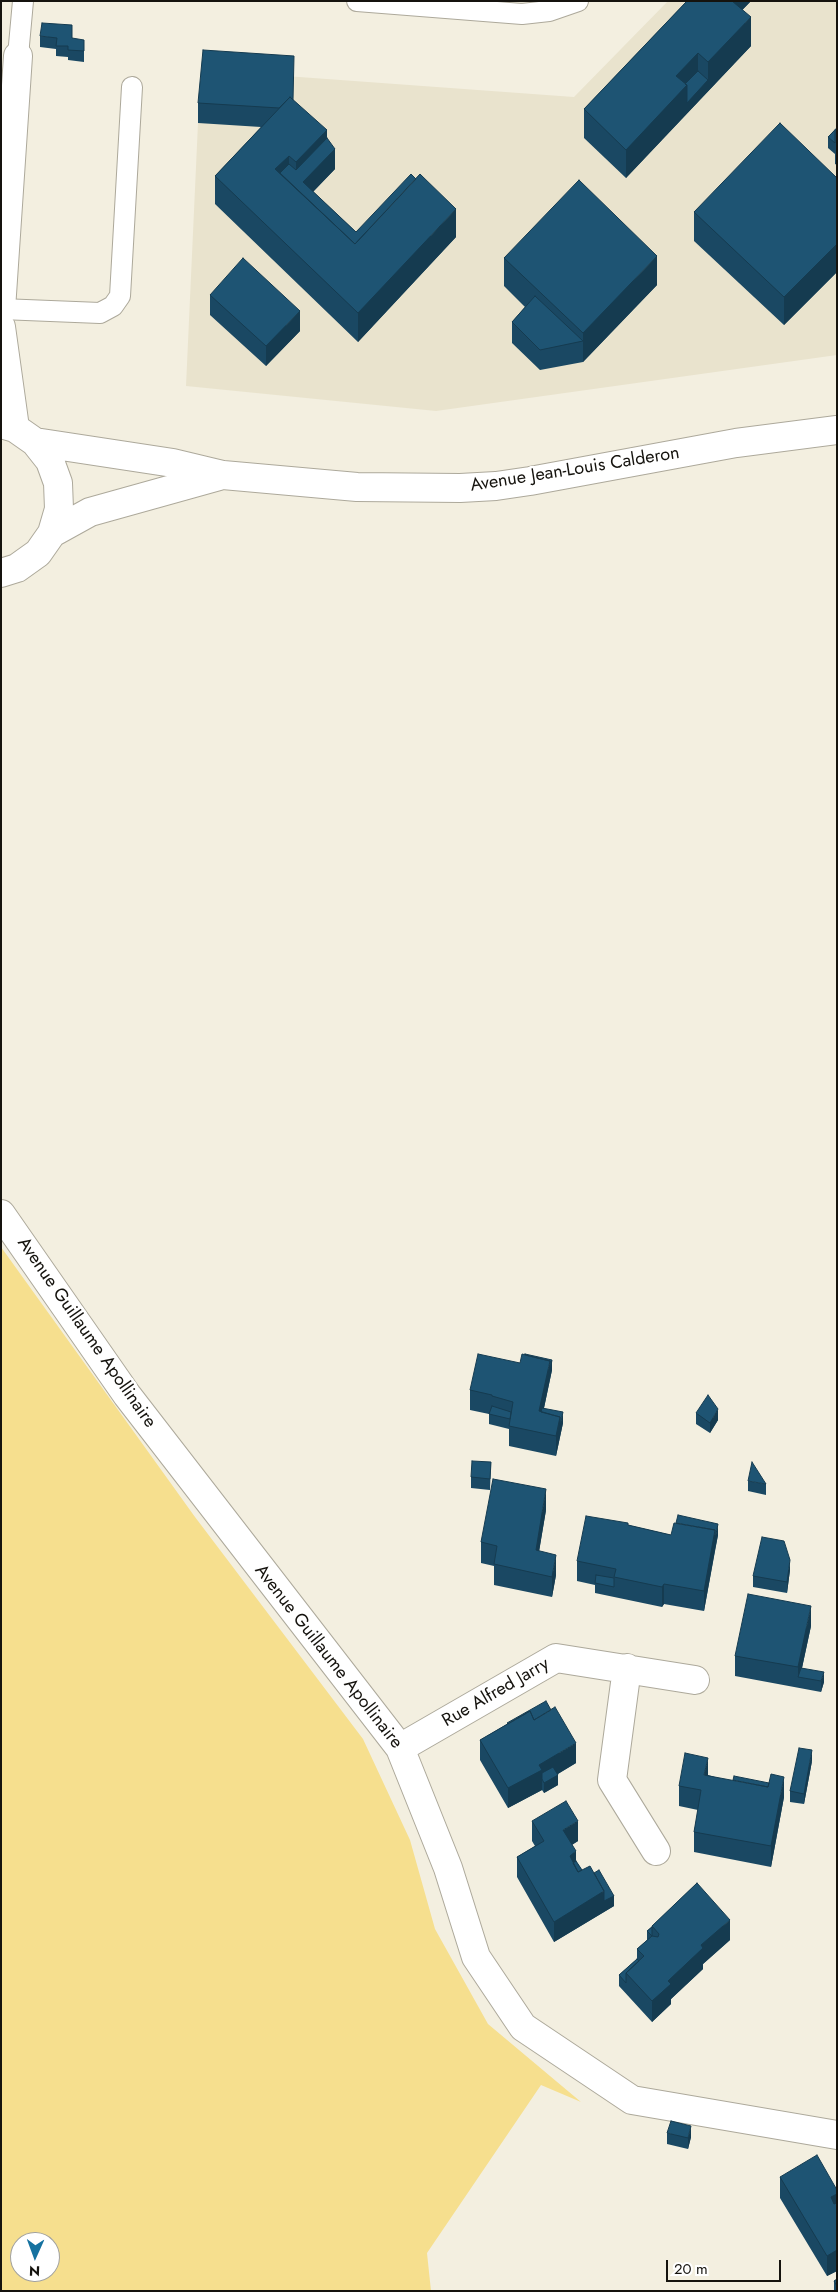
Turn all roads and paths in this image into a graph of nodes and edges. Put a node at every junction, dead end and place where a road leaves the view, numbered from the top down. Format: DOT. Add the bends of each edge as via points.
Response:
graph roads {
  1 [pos="22,1"];
  2 [pos="357,1"];
  3 [pos="578,1"];
  4 [pos="18,56"];
  5 [pos="132,87"];
  6 [pos="1,309"];
  7 [pos="1,327"];
  8 [pos="837,430"];
  9 [pos="17,431"];
  10 [pos="223,475"];
  11 [pos="52,532"];
  12 [pos="1,573"];
  13 [pos="1,1214"];
  14 [pos="627,1668"];
  15 [pos="695,1680"];
  16 [pos="400,1748"];
  17 [pos="656,1850"];
  18 [pos="837,2134"];
  1 -- 4 [label="lane"];
  2 -- 3 [label="lane" via="522,14"];
  4 -- 6 [label="street"];
  5 -- 6 [label="lane" via="120,296 113,306 100,313"];
  7 -- 9 [label="street"];
  8 -- 10 [label="street, Avenue Jean-Louis Calderon" via="736,443 496,486 357,487"];
  9 -- 10 [label="street, Avenue Jean-Louis Calderon"];
  9 -- 11 [label="street, Avenue Jean-Louis Calderon" via="50,461 58,483 59,509"];
  10 -- 11 [label="street, Avenue Jean-Louis Calderon" via="90,512"];
  11 -- 12 [label="street, Avenue Jean-Louis Calderon" via="38,553 17,568"];
  13 -- 16 [label="street, Avenue Guillaume Apollinaire" via="127,1395"];
  14 -- 15 [label="street, Rue Alfred Jarry"];
  14 -- 16 [label="street, Rue Alfred Jarry" via="556,1658"];
  14 -- 17 [label="street" via="612,1780"];
  16 -- 18 [label="street, Avenue Guillaume Apollinaire" via="448,1868 476,1958 523,2027 632,2100"];
}
